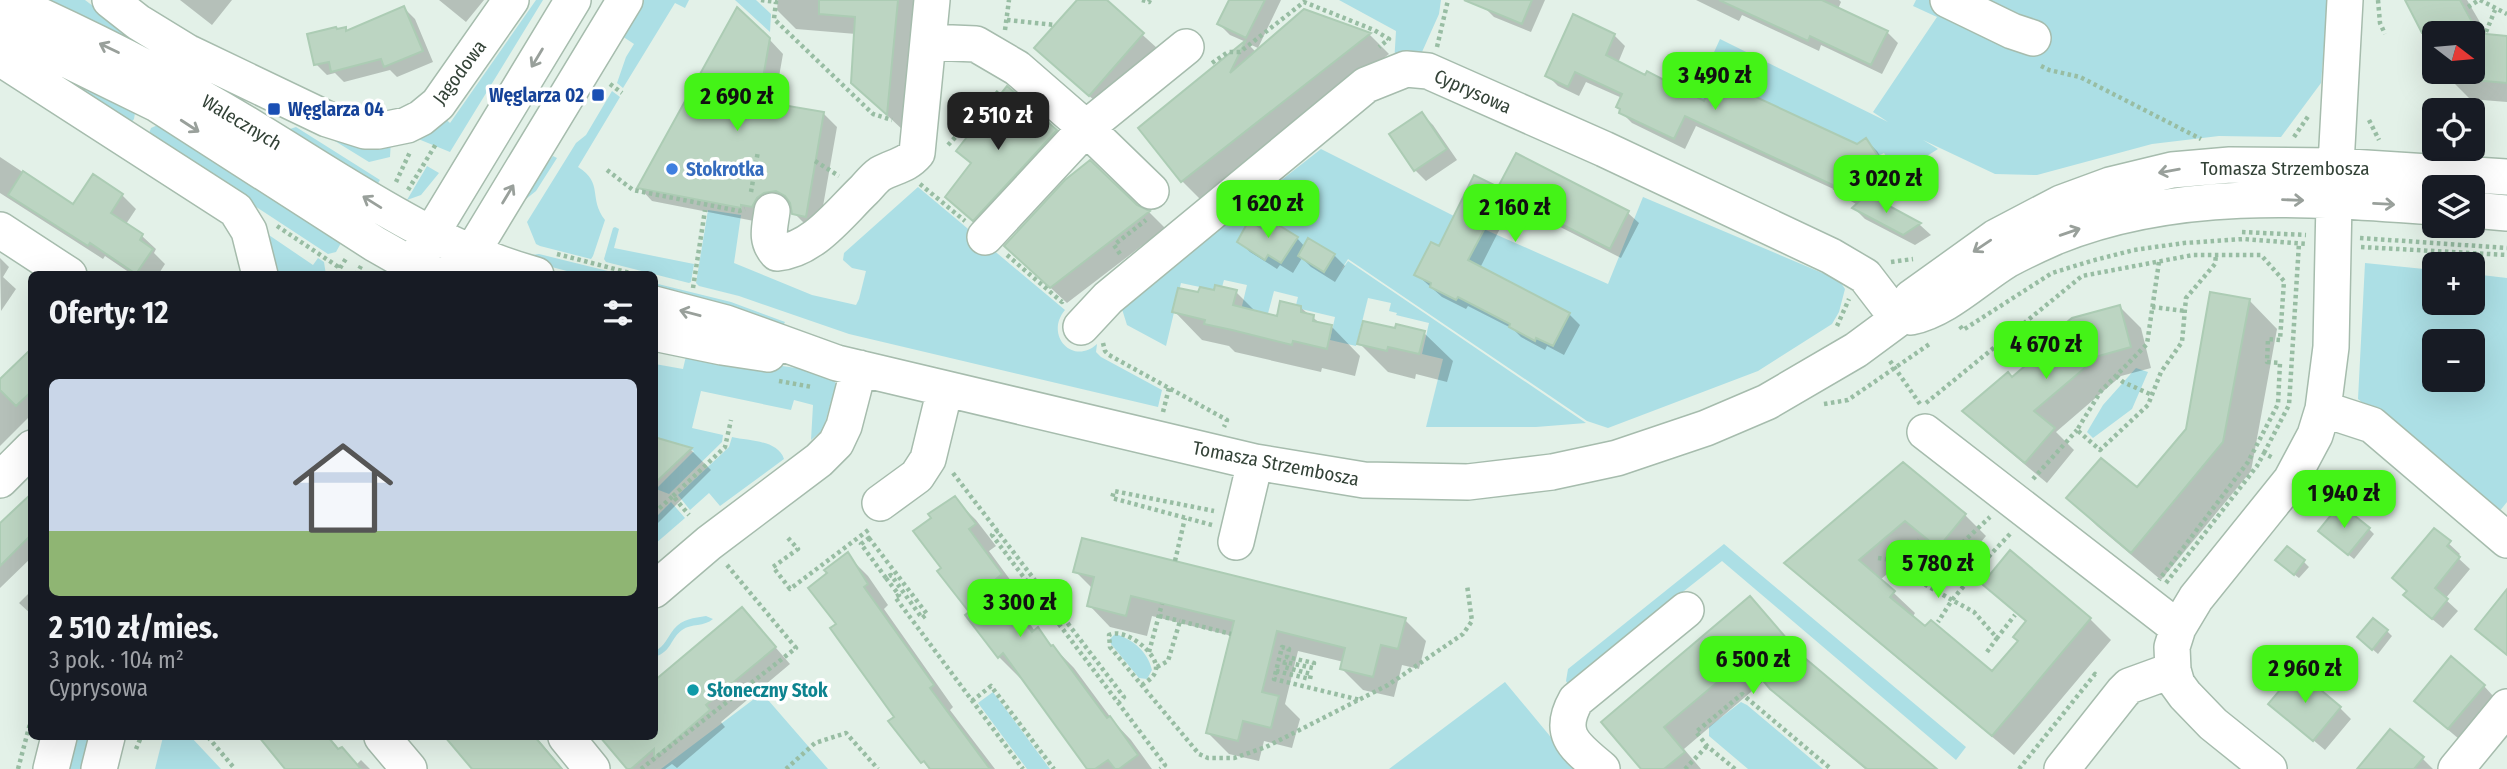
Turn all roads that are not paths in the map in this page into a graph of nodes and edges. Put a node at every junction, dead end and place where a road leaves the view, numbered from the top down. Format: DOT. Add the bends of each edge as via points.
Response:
graph roads {
  1 [pos="6,0"];
  2 [pos="110,0"];
  3 [pos="511,0"];
  4 [pos="573,0"];
  5 [pos="625,0"];
  6 [pos="932,0"];
  7 [pos="1948,0"];
  8 [pos="2345,0"];
  9 [pos="0,27"];
  10 [pos="2033,38"];
  11 [pos="928,42"];
  12 [pos="1198,56"];
  13 [pos="0,58"];
  14 [pos="157,104"];
  15 [pos="394,128"];
  16 [pos="1086,128"];
  17 [pos="131,143"];
  18 [pos="2335,166"];
  19 [pos="2507,177"];
  20 [pos="1151,191"];
  21 [pos="2334,201"];
  22 [pos="757,205"];
  23 [pos="2422,206"];
  24 [pos="2485,211"];
  25 [pos="2507,213"];
  26 [pos="0,230"];
  27 [pos="431,235"];
  28 [pos="985,237"];
  29 [pos="465,263"];
  30 [pos="542,263"];
  31 [pos="1922,270"];
  32 [pos="63,271"];
  33 [pos="259,271"];
  34 [pos="418,271"];
  35 [pos="1869,280"];
  36 [pos="658,305"];
  37 [pos="1086,318"];
  38 [pos="1898,319"];
  39 [pos="658,334"];
  40 [pos="840,373"];
  41 [pos="945,389"];
  42 [pos="2323,409"];
  43 [pos="1925,432"];
  44 [pos="28,452"];
  45 [pos="1255,462"];
  46 [pos="0,480"];
  47 [pos="880,512"];
  48 [pos="1229,528"];
  49 [pos="2507,540"];
  50 [pos="658,585"];
  51 [pos="1686,610"];
  52 [pos="2178,628"];
  53 [pos="2173,670"];
  54 [pos="2507,707"];
  55 [pos="58,740"];
  56 [pos="106,740"];
  57 [pos="385,740"];
  58 [pos="568,740"];
  59 [pos="51,769"];
  60 [pos="99,769"];
  61 [pos="409,769"];
  62 [pos="592,769"];
  63 [pos="1602,769"];
  64 [pos="2062,769"];
  65 [pos="2269,769"];
  66 [pos="2456,769"];
  27 -- 1 [label="street, Walecznych, one-way" via="170,79"];
  2 -- 15 [label="street, Walecznych" via="187,52 327,119 365,131"];
  3 -- 15 [label="street, Jagodowa" via="438,104 421,118"];
  4 -- 27 [label="street, one-way"];
  29 -- 5 [label="street, one-way"];
  6 -- 11 [label="street"];
  7 -- 10 [label="street"];
  8 -- 18 [label="street"];
  9 -- 14 [label="street, Walecznych"];
  11 -- 16 [label="street" via="976,44 1017,68"];
  11 -- 22 [label="street" via="931,140 917,153 913,172 879,175 829,225 791,252 777,253 770,245"];
  12 -- 16 [label="street"];
  13 -- 17 [label="street"];
  14 -- 17 [label="street"];
  14 -- 34 [label="street, Walecznych, one-way"];
  16 -- 20 [label="street"];
  16 -- 28 [label="street"];
  17 -- 33 [label="street" via="236,210 248,231"];
  18 -- 19 [label="street, Tomasza Strzembosza"];
  18 -- 21 [label="street"];
  18 -- 31 [label="street, Tomasza Strzembosza, one-way" via="2249,164 2149,175 2077,196"];
  21 -- 23 [label="street, Tomasza Strzembosza, one-way"];
  38 -- 21 [label="street, Tomasza Strzembosza, one-way" via="1930,313 2008,260 2053,238 2117,218 2211,201"];
  21 -- 42 [label="street" via="2321,242 2331,347"];
  24 -- 25 [label="street"];
  26 -- 32 [label="street"];
  27 -- 29 [label="street, Walecznych"];
  27 -- 34 [label="street"];
  29 -- 30 [label="street"];
  31 -- 35 [label="street"];
  31 -- 38 [label="street, Tomasza Strzembosza"];
  35 -- 37 [label="street, Cyprysowa" via="1812,246 1604,149 1429,71 1406,69 1366,85"];
  35 -- 38 [label="street, Cyprysowa"];
  40 -- 36 [label="street, Tomasza Strzembosza, one-way" via="726,323"];
  38 -- 45 [label="street, Tomasza Strzembosza" via="1856,350 1730,419 1573,468 1488,480 1404,482 1343,478"];
  39 -- 40 [label="street, Tomasza Strzembosza"];
  40 -- 41 [label="street, Tomasza Strzembosza"];
  40 -- 50 [label="street" via="844,426 836,443 819,460 699,529"];
  41 -- 45 [label="street, Tomasza Strzembosza"];
  41 -- 47 [label="street" via="923,469"];
  42 -- 49 [label="street" via="2373,427"];
  42 -- 52 [label="street" via="2291,480 2196,598"];
  43 -- 52 [label="street" via="2026,496"];
  44 -- 46 [label="street"];
  45 -- 48 [label="street"];
  51 -- 63 [label="street" via="1576,700 1568,714 1566,729 1574,744"];
  52 -- 53 [label="street" via="2172,647"];
  53 -- 64 [label="street" via="2129,686"];
  53 -- 65 [label="street" via="2185,695 2213,724"];
  54 -- 66 [label="street"];
  55 -- 59 [label="street"];
  56 -- 60 [label="street"];
  57 -- 61 [label="street"];
  58 -- 62 [label="street"];
}
